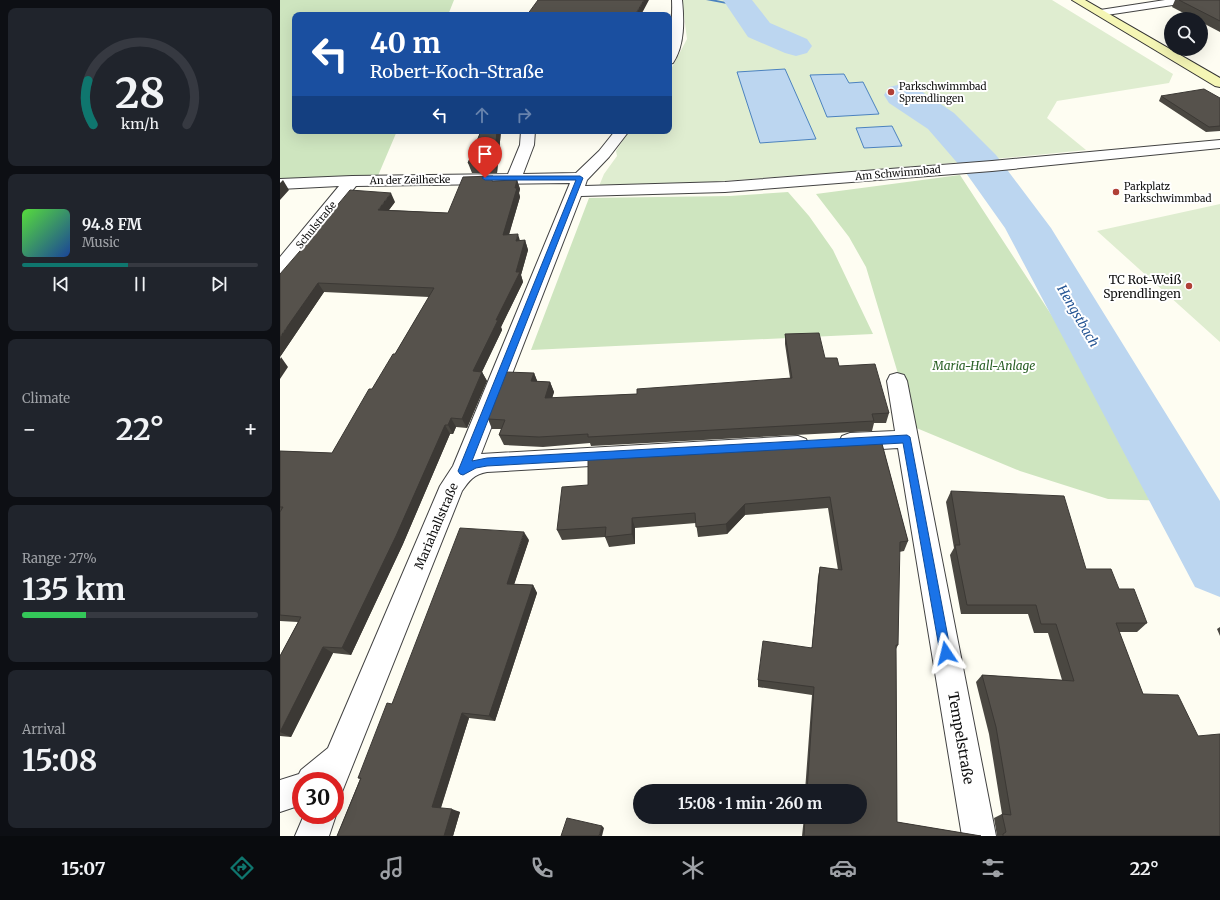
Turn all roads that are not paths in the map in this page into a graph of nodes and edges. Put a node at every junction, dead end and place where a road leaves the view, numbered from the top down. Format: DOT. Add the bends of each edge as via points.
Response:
graph roads {
  1 [pos="677,0"];
  2 [pos="1077,0"];
  3 [pos="1186,0"];
  4 [pos="1100,13"];
  5 [pos="672,51"];
  6 [pos="1220,83"];
  7 [pos="528,134"];
  8 [pos="620,134"];
  9 [pos="1220,144"];
  10 [pos="514,178"];
  11 [pos="352,181"];
  12 [pos="280,184"];
  13 [pos="578,184"];
  14 [pos="280,269"];
  15 [pos="897,381"];
  16 [pos="907,439"];
  17 [pos="463,471"];
  18 [pos="335,770"];
  19 [pos="292,792"];
  20 [pos="280,796"];
  21 [pos="317,824"];
  22 [pos="312,836"];
  23 [pos="978,836"];
  1 -- 5 [label="street" via="679,20"];
  2 -- 4 [label="street"];
  3 -- 4 [label="street"];
  4 -- 6 [label="street"];
  7 -- 10 [label="street" via="527,144"];
  8 -- 13 [label="street"];
  9 -- 13 [label="street, Am Schwimmbad" via="992,166 725,187"];
  10 -- 11 [label="street, An der Zeilhecke"];
  10 -- 13 [label="street"];
  11 -- 12 [label="street, An der Zeilhecke"];
  11 -- 14 [label="street, Schulstraße"];
  13 -- 17 [label="street, Mariahallstraße"];
  15 -- 16 [label="street, Tempelstraße"];
  16 -- 17 [label="street" via="487,462 473,465"];
  16 -- 23 [label="street, Tempelstraße"];
  17 -- 18 [label="street, Mariahallstraße" via="452,486"];
  19 -- 20 [label="street"];
  21 -- 22 [label="street"];
}
